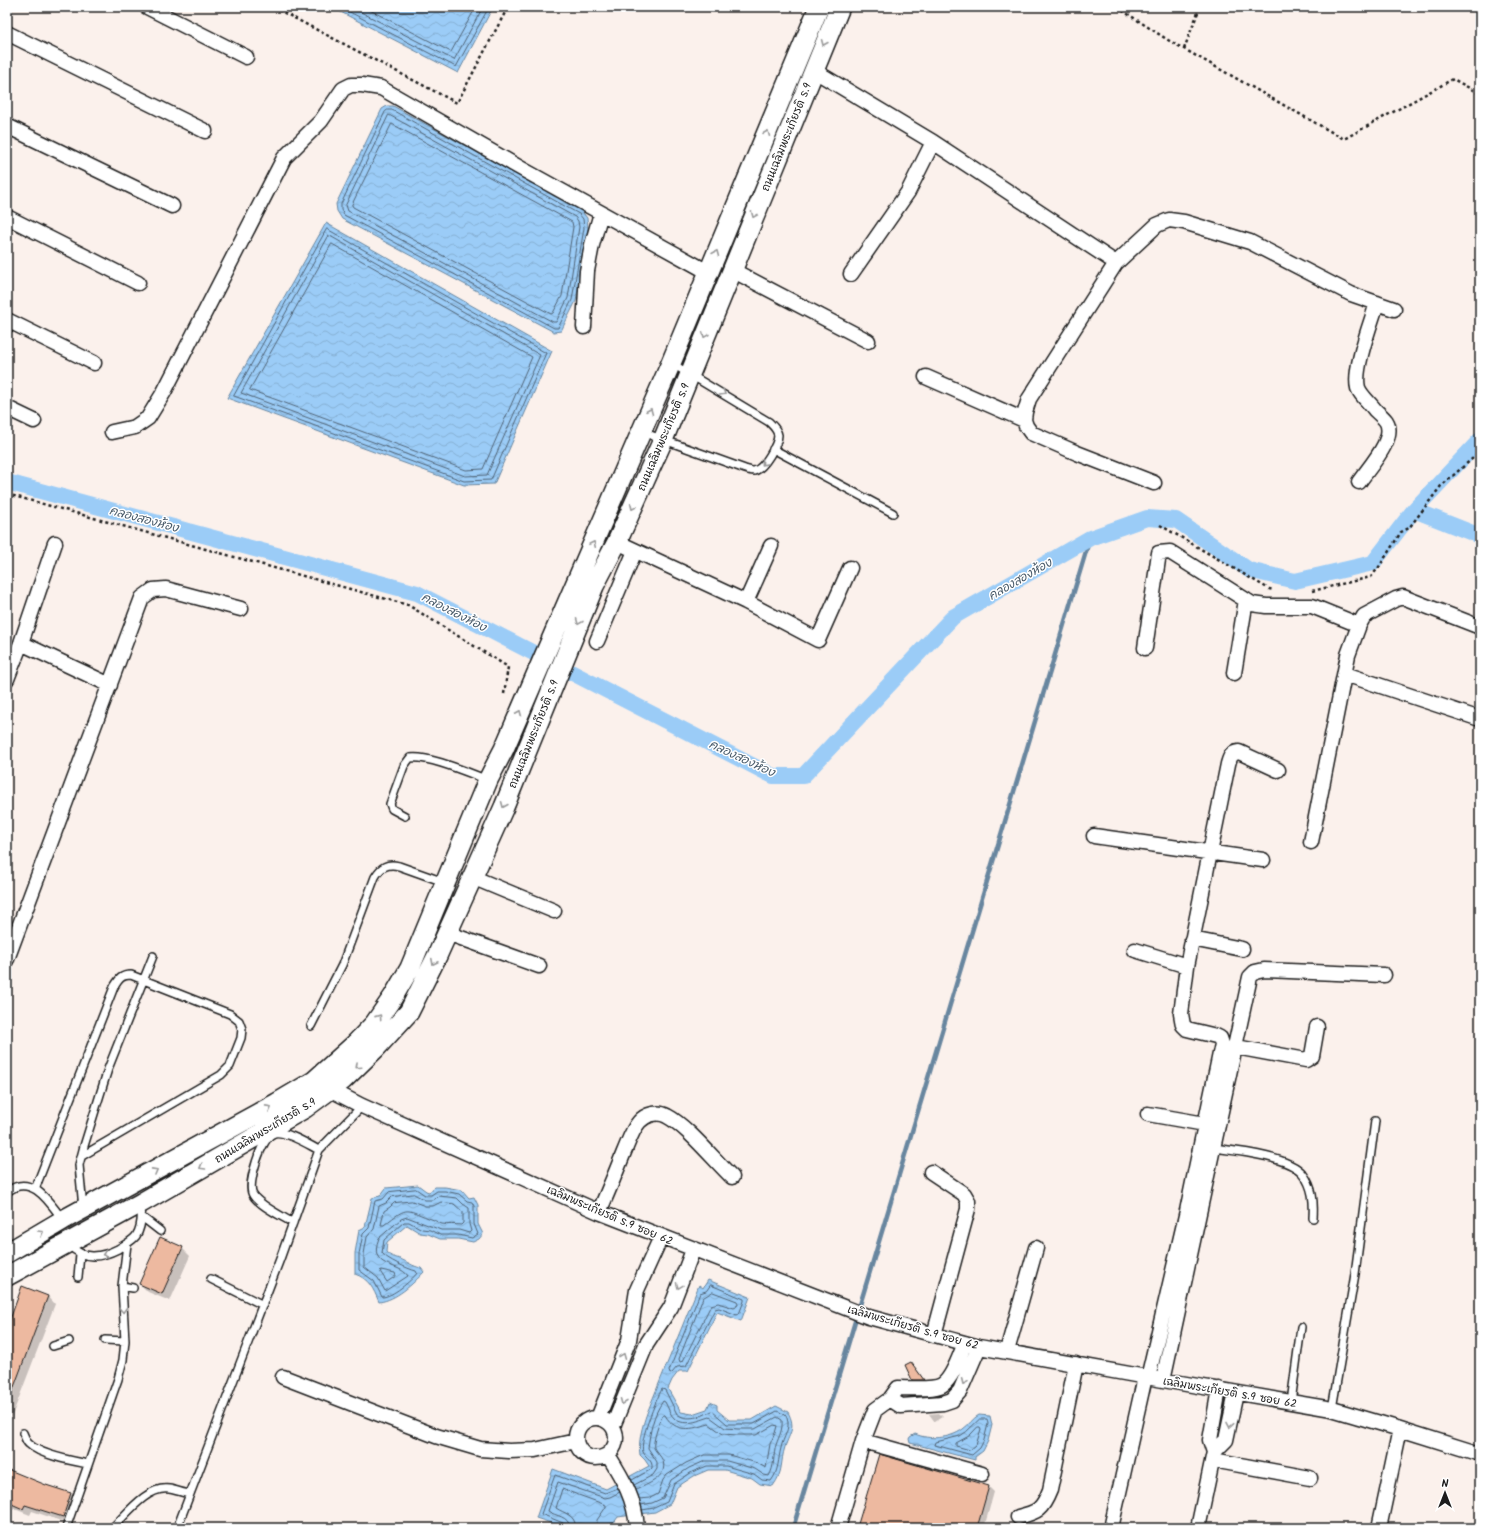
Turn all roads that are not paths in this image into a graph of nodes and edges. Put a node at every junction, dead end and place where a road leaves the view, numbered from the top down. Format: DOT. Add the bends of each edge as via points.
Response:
graph roads {
  1 [pos="147,7"];
  2 [pos="819,7"];
  3 [pos="840,7"];
  4 [pos="7,33"];
  5 [pos="246,57"];
  6 [pos="813,70"];
  7 [pos="7,126"];
  8 [pos="205,131"];
  9 [pos="933,142"];
  10 [pos="172,206"];
  11 [pos="601,213"];
  12 [pos="7,217"];
  13 [pos="1116,263"];
  14 [pos="732,270"];
  15 [pos="708,272"];
  16 [pos="851,274"];
  17 [pos="138,283"];
  18 [pos="1377,303"];
  19 [pos="1394,308"];
  20 [pos="7,320"];
  21 [pos="584,327"];
  22 [pos="868,341"];
  23 [pos="94,363"];
  24 [pos="671,363"];
  25 [pos="690,373"];
  26 [pos="926,378"];
  27 [pos="7,408"];
  28 [pos="34,421"];
  29 [pos="1027,426"];
  30 [pos="112,432"];
  31 [pos="641,432"];
  32 [pos="663,440"];
  33 [pos="773,449"];
  34 [pos="1360,482"];
  35 [pos="1154,483"];
  36 [pos="893,513"];
  37 [pos="617,542"];
  38 [pos="55,543"];
  39 [pos="771,546"];
  40 [pos="635,551"];
  41 [pos="850,568"];
  42 [pos="585,583"];
  43 [pos="1246,600"];
  44 [pos="746,602"];
  45 [pos="241,609"];
  46 [pos="1359,625"];
  47 [pos="1480,627"];
  48 [pos="597,641"];
  49 [pos="21,643"];
  50 [pos="1145,648"];
  51 [pos="1234,673"];
  52 [pos="1346,674"];
  53 [pos="7,679"];
  54 [pos="110,685"];
  55 [pos="1480,719"];
  56 [pos="1278,770"];
  57 [pos="488,780"];
  58 [pos="405,816"];
  59 [pos="1094,836"];
  60 [pos="1311,842"];
  61 [pos="1210,852"];
  62 [pos="1263,860"];
  63 [pos="472,877"];
  64 [pos="446,883"];
  65 [pos="554,911"];
  66 [pos="447,932"];
  67 [pos="1192,939"];
  68 [pos="1242,949"];
  69 [pos="1135,950"];
  70 [pos="153,956"];
  71 [pos="7,959"];
  72 [pos="539,966"];
  73 [pos="1187,966"];
  74 [pos="1384,975"];
  75 [pos="144,980"];
  76 [pos="311,1026"];
  77 [pos="1317,1027"];
  78 [pos="1236,1047"];
  79 [pos="314,1081"];
  80 [pos="331,1090"];
  81 [pos="362,1106"];
  82 [pos="1148,1114"];
  83 [pos="1375,1121"];
  84 [pos="1205,1124"];
  85 [pos="1214,1148"];
  86 [pos="319,1150"];
  87 [pos="82,1156"];
  88 [pos="931,1172"];
  89 [pos="732,1177"];
  90 [pos="35,1189"];
  91 [pos="7,1192"];
  92 [pos="83,1210"];
  93 [pos="141,1210"];
  94 [pos="599,1212"];
  95 [pos="1313,1218"];
  96 [pos="63,1220"];
  97 [pos="293,1223"];
  98 [pos="160,1231"];
  99 [pos="661,1237"];
  100 [pos="127,1244"];
  101 [pos="74,1248"];
  102 [pos="1036,1248"];
  103 [pos="693,1250"];
  104 [pos="7,1253"];
  105 [pos="7,1276"];
  106 [pos="78,1277"];
  107 [pos="212,1279"];
  108 [pos="122,1286"];
  109 [pos="133,1288"];
  110 [pos="263,1304"];
  111 [pos="1301,1327"];
  112 [pos="934,1335"];
  113 [pos="105,1340"];
  114 [pos="629,1340"];
  115 [pos="69,1341"];
  116 [pos="125,1341"];
  117 [pos="965,1344"];
  118 [pos="646,1345"];
  119 [pos="53,1346"];
  120 [pos="980,1347"];
  121 [pos="1007,1351"];
  122 [pos="1076,1364"];
  123 [pos="283,1377"];
  124 [pos="1147,1377"];
  125 [pos="1164,1380"];
  126 [pos="1219,1389"];
  127 [pos="1236,1393"];
  128 [pos="890,1399"];
  129 [pos="1291,1402"];
  130 [pos="1332,1409"];
  131 [pos="598,1418"];
  132 [pos="613,1426"];
  133 [pos="1400,1429"];
  134 [pos="23,1433"];
  135 [pos="576,1441"];
  136 [pos="863,1441"];
  137 [pos="1480,1454"];
  138 [pos="608,1455"];
  139 [pos="1214,1456"];
  140 [pos="88,1464"];
  141 [pos="982,1474"];
  142 [pos="1310,1478"];
  143 [pos="190,1494"];
  144 [pos="1018,1517"];
  145 [pos="637,1521"];
  146 [pos="66,1528"];
  147 [pos="112,1528"];
  148 [pos="177,1528"];
  149 [pos="838,1528"];
  150 [pos="1111,1528"];
  151 [pos="1198,1528"];
  152 [pos="1379,1528"];
  1 -- 5 [label="street"];
  15 -- 2 [label="main road, ถนนเฉลิมพระเกียรติ ร.9, one-way"];
  3 -- 6 [label="main road, ถนนเฉลิมพระเกียรติ ร.9, one-way"];
  4 -- 8 [label="street"];
  6 -- 9 [label="street"];
  6 -- 14 [label="main road, ถนนเฉลิมพระเกียรติ ร.9, one-way"];
  7 -- 10 [label="street"];
  9 -- 13 [label="street"];
  9 -- 16 [label="street" via="908,192"];
  11 -- 15 [label="street"];
  11 -- 21 [label="street" via="588,271"];
  11 -- 30 [label="street" via="381,88 362,85 343,89 321,121 284,158 164,392 148,418 135,427"];
  12 -- 17 [label="street"];
  13 -- 18 [label="street" via="1158,225 1170,220 1184,222 1250,242 1351,294"];
  13 -- 29 [label="street" via="1029,399 1025,412"];
  14 -- 22 [label="street"];
  14 -- 25 [label="main road, ถนนเฉลิมพระเกียรติ ร.9, one-way"];
  15 -- 24 [label="main road, ถนนเฉลิมพระเกียรติ ร.9"];
  18 -- 19 [label="street"];
  18 -- 34 [label="street" via="1358,368 1358,388 1386,421 1389,431 1383,448"];
  20 -- 23 [label="street"];
  24 -- 25 [label="lane"];
  31 -- 24 [label="main road, ถนนเฉลิมพระเกียรติ ร.9, one-way"];
  25 -- 32 [label="main road, ถนนเฉลิมพระเกียรติ ร.9"];
  25 -- 33 [label="lane, one-way" via="769,422 778,435"];
  26 -- 29 [label="street"];
  27 -- 28 [label="street"];
  29 -- 35 [label="street" via="1076,453"];
  31 -- 32 [label="lane"];
  42 -- 31 [label="main road, ถนนเฉลิมพระเกียรติ ร.9, one-way"];
  33 -- 32 [label="lane, one-way" via="764,465 755,471"];
  32 -- 37 [label="main road, ถนนเฉลิมพระเกียรติ ร.9, one-way"];
  33 -- 36 [label="lane"];
  37 -- 40 [label="street"];
  37 -- 42 [label="main road, ถนนเฉลิมพระเกียรติ ร.9"];
  38 -- 49 [label="street"];
  39 -- 44 [label="street"];
  40 -- 44 [label="street"];
  40 -- 48 [label="street"];
  41 -- 44 [label="street" via="818,640"];
  57 -- 42 [label="main road, ถนนเฉลิมพระเกียรติ ร.9, one-way"];
  42 -- 63 [label="main road, ถนนเฉลิมพระเกียรติ ร.9, one-way" via="524,756"];
  43 -- 46 [label="street" via="1252,604 1266,606 1312,606"];
  43 -- 50 [label="street" via="1170,552 1159,553"];
  43 -- 51 [label="street"];
  45 -- 54 [label="street" via="166,589 153,590 142,598"];
  46 -- 47 [label="street" via="1364,616 1403,597"];
  46 -- 52 [label="street" via="1348,655"];
  49 -- 53 [label="street"];
  49 -- 54 [label="street"];
  52 -- 55 [label="street"];
  52 -- 60 [label="street"];
  54 -- 71 [label="street"];
  56 -- 61 [label="street" via="1239,752 1230,756"];
  57 -- 58 [label="lane" via="433,761 410,758 404,766 390,804 392,809"];
  57 -- 64 [label="main road, ถนนเฉลิมพระเกียรติ ร.9"];
  59 -- 61 [label="street"];
  61 -- 62 [label="street"];
  61 -- 67 [label="street"];
  63 -- 65 [label="street"];
  63 -- 66 [label="main road, ถนนเฉลิมพระเกียรติ ร.9"];
  64 -- 76 [label="lane" via="392,864 380,869 342,965"];
  79 -- 64 [label="main road, ถนนเฉลิมพระเกียรติ ร.9, one-way" via="375,1023 393,997 410,968"];
  66 -- 72 [label="street"];
  66 -- 80 [label="main road, ถนนเฉลิมพระเกียรติ ร.9, one-way" via="409,1012 375,1049"];
  67 -- 68 [label="street"];
  67 -- 73 [label="street"];
  69 -- 73 [label="street"];
  70 -- 75 [label="lane"];
  73 -- 84 [label="street" via="1181,1014 1183,1025 1187,1029 1216,1036 1222,1044"];
  74 -- 78 [label="street" via="1264,970 1255,972 1250,977"];
  75 -- 87 [label="lane" via="108,1069"];
  75 -- 87 [label="lane" via="230,1014 239,1021 242,1029 241,1038 230,1066 221,1075"];
  75 -- 90 [label="lane" via="126,975 120,977 114,987"];
  77 -- 78 [label="street" via="1312,1056 1306,1060"];
  78 -- 85 [label="street"];
  79 -- 80 [label="main road"];
  92 -- 79 [label="main road, ถนนเฉลิมพระเกียรติ ร.9, one-way"];
  80 -- 81 [label="street, เฉลิมพระเกียรติ ร.9 ซอย 62"];
  80 -- 93 [label="main road, ถนนเฉลิมพระเกียรติ ร.9, one-way"];
  81 -- 86 [label="lane"];
  81 -- 94 [label="street, เฉลิมพระเกียรติ ร.9 ซอย 62"];
  82 -- 84 [label="street"];
  83 -- 130 [label="lane" via="1355,1274"];
  84 -- 124 [label="street"];
  85 -- 95 [label="lane" via="1259,1154 1291,1165 1302,1172 1313,1195"];
  85 -- 125 [label="street"];
  86 -- 97 [label="lane"];
  86 -- 97 [label="lane" via="283,1132 274,1133 264,1142 251,1182 251,1191 258,1201"];
  87 -- 92 [label="lane" via="79,1164"];
  88 -- 112 [label="street" via="964,1194 968,1202"];
  89 -- 94 [label="street" via="674,1121 659,1113 649,1115 639,1122 632,1135"];
  90 -- 91 [label="lane" via="26,1185"];
  90 -- 96 [label="lane" via="46,1197"];
  92 -- 96 [label="main road, ถนนเฉลิมพระเกียรติ ร.9"];
  93 -- 98 [label="lane"];
  93 -- 100 [label="lane" via="140,1226"];
  93 -- 101 [label="main road, ถนนเฉลิมพระเกียรติ ร.9"];
  94 -- 99 [label="street, เฉลิมพระเกียรติ ร.9 ซอย 62"];
  104 -- 96 [label="main road, ถนนเฉลิมพระเกียรติ ร.9, one-way"];
  97 -- 110 [label="lane"];
  99 -- 103 [label="street, เฉลิมพระเกียรติ ร.9 ซอย 62"];
  99 -- 114 [label="street" via="637,1290"];
  100 -- 101 [label="lane, one-way" via="106,1254 92,1256"];
  100 -- 108 [label="lane"];
  101 -- 105 [label="main road, ถนนเฉลิมพระเกียรติ ร.9"];
  101 -- 106 [label="lane"];
  102 -- 121 [label="street"];
  103 -- 112 [label="street, เฉลิมพระเกียรติ ร.9 ซอย 62" via="832,1304"];
  103 -- 118 [label="street, one-way" via="671,1307"];
  107 -- 110 [label="lane"];
  108 -- 109 [label="lane"];
  108 -- 116 [label="lane, one-way"];
  110 -- 143 [label="lane"];
  111 -- 129 [label="lane"];
  112 -- 117 [label="street, เฉลิมพระเกียรติ ร.9 ซอย 62"];
  113 -- 116 [label="lane"];
  114 -- 118 [label="street"];
  131 -- 114 [label="street, one-way"];
  115 -- 119 [label="lane"];
  116 -- 140 [label="lane" via="118,1379"];
  117 -- 120 [label="street, เฉลิมพระเกียรติ ร.9 ซอย 62"];
  117 -- 128 [label="street" via="949,1378 941,1386 898,1388"];
  118 -- 132 [label="street, one-way"];
  120 -- 121 [label="street, เฉลิมพระเกียรติ ร.9 ซอย 62"];
  120 -- 128 [label="street, one-way" via="960,1391 952,1400 900,1406"];
  121 -- 122 [label="street, เฉลิมพระเกียรติ ร.9 ซอย 62"];
  122 -- 124 [label="street, เฉลิมพระเกียรติ ร.9 ซอย 62"];
  122 -- 144 [label="street" via="1050,1490 1040,1510"];
  123 -- 135 [label="street" via="436,1436 480,1449 535,1450"];
  124 -- 125 [label="street, เฉลิมพระเกียรติ ร.9 ซอย 62"];
  124 -- 150 [label="street"];
  125 -- 126 [label="street, เฉลิมพระเกียรติ ร.9 ซอย 62"];
  126 -- 127 [label="street, เฉลิมพระเกียรติ ร.9 ซอย 62"];
  126 -- 139 [label="street" via="1210,1440"];
  127 -- 129 [label="street, เฉลิมพระเกียรติ ร.9 ซอย 62"];
  127 -- 139 [label="street, one-way" via="1226,1440"];
  128 -- 136 [label="street" via="876,1410"];
  129 -- 130 [label="street, เฉลิมพระเกียรติ ร.9 ซอย 62"];
  130 -- 133 [label="street, เฉลิมพระเกียรติ ร.9 ซอย 62"];
  131 -- 132 [label="street"];
  131 -- 135 [label="street" via="590,1419 579,1427"];
  132 -- 138 [label="street" via="617,1436 616,1444"];
  133 -- 137 [label="street, เฉลิมพระเกียรติ ร.9 ซอย 62"];
  133 -- 152 [label="street"];
  134 -- 140 [label="lane" via="27,1443 34,1448"];
  135 -- 138 [label="street" via="582,1453 588,1457 595,1459"];
  136 -- 141 [label="street"];
  136 -- 149 [label="street"];
  138 -- 145 [label="street" via="624,1480"];
  139 -- 142 [label="street"];
  139 -- 151 [label="street"];
  140 -- 146 [label="lane"];
  143 -- 147 [label="lane" via="169,1489 151,1491"];
  143 -- 148 [label="lane"];
}
